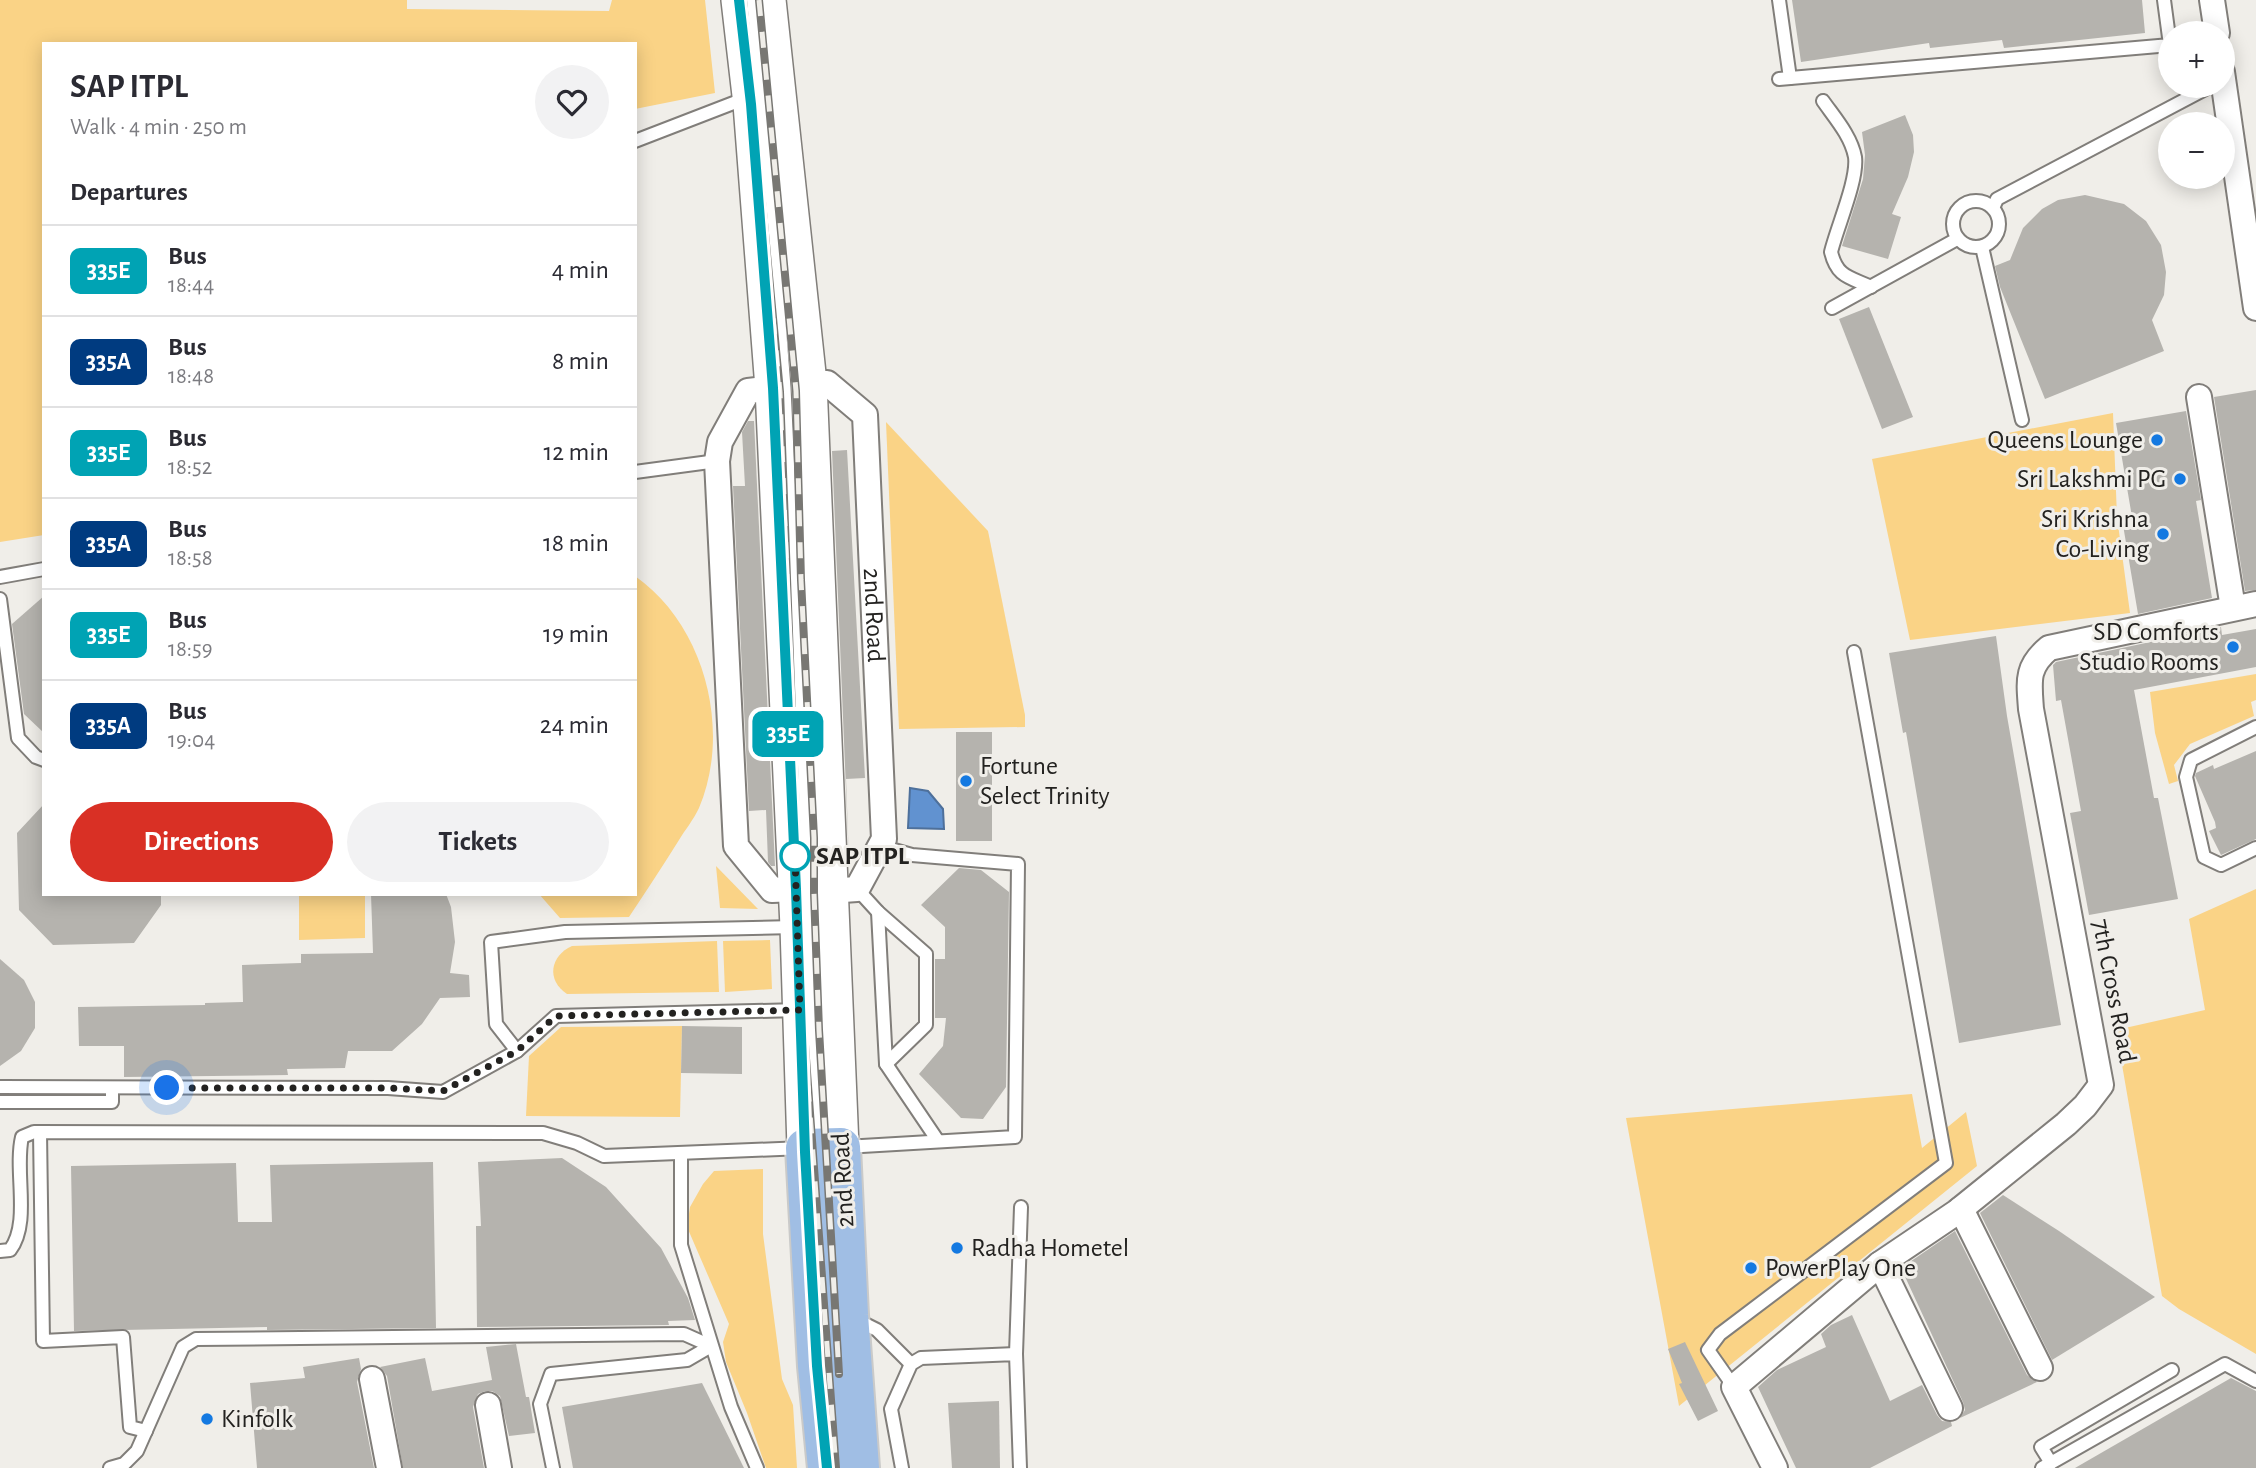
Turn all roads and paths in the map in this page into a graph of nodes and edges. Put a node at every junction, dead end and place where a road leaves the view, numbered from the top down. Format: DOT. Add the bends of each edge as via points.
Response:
graph roads {
  1 [pos="740,0"];
  2 [pos="768,0"];
  3 [pos="1779,0"];
  4 [pos="2164,0"];
  5 [pos="2212,0"];
  6 [pos="2167,21"];
  7 [pos="2215,21"];
  8 [pos="2158,46"];
  9 [pos="750,96"];
  10 [pos="2185,98"];
  11 [pos="2223,98"];
  12 [pos="1823,101"];
  13 [pos="637,140"];
  14 [pos="1993,208"];
  15 [pos="1957,239"];
  16 [pos="1982,247"];
  17 [pos="1871,287"];
  18 [pos="1832,308"];
  19 [pos="2256,308"];
  20 [pos="809,383"];
  21 [pos="773,388"];
  22 [pos="2199,397"];
  23 [pos="2022,420"];
  24 [pos="717,461"];
  25 [pos="637,472"];
  26 [pos="42,569"];
  27 [pos="0,577"];
  28 [pos="0,599"];
  29 [pos="2244,606"];
  30 [pos="1854,652"];
  31 [pos="2256,727"];
  32 [pos="42,759"];
  33 [pos="880,846"];
  34 [pos="2256,848"];
  35 [pos="827,890"];
  36 [pos="878,912"];
  37 [pos="798,927"];
  38 [pos="800,1010"];
  39 [pos="517,1051"];
  40 [pos="886,1064"];
  41 [pos="0,1087"];
  42 [pos="112,1088"];
  43 [pos="0,1102"];
  44 [pos="40,1132"];
  45 [pos="938,1141"];
  46 [pos="823,1147"];
  47 [pos="681,1154"];
  48 [pos="1021,1207"];
  49 [pos="1961,1209"];
  50 [pos="0,1251"];
  51 [pos="1881,1264"];
  52 [pos="849,1315"];
  53 [pos="711,1346"];
  54 [pos="1016,1354"];
  55 [pos="911,1364"];
  56 [pos="2040,1368"];
  57 [pos="2172,1370"];
  58 [pos="372,1379"];
  59 [pos="2256,1381"];
  60 [pos="1734,1387"];
  61 [pos="488,1405"];
  62 [pos="1950,1408"];
  63 [pos="146,1431"];
  64 [pos="2046,1466"];
  65 [pos="110,1468"];
  66 [pos="389,1468"];
  67 [pos="499,1468"];
  68 [pos="554,1468"];
  69 [pos="757,1468"];
  70 [pos="827,1468"];
  71 [pos="860,1468"];
  72 [pos="902,1468"];
  73 [pos="1020,1468"];
  74 [pos="1775,1468"];
  1 -- 9 [label="main road, 2nd Road"];
  2 -- 20 [label="main road, 2nd Road"];
  3 -- 8 [label="lane" via="1784,78"];
  4 -- 6 [label="lane"];
  5 -- 7 [label="street"];
  9 -- 13 [label="lane"];
  9 -- 21 [label="main road, 2nd Road"];
  10 -- 14 [label="lane" via="1997,199"];
  11 -- 19 [label="street"];
  12 -- 17 [label="lane" via="1846,134 1855,158 1831,252 1834,264 1841,274"];
  14 -- 15 [label="lane" via="1977,201 1960,206 1953,222"];
  14 -- 16 [label="lane" via="1999,226 1990,243"];
  15 -- 16 [label="lane"];
  15 -- 17 [label="lane"];
  16 -- 23 [label="lane"];
  17 -- 18 [label="lane"];
  20 -- 33 [label="street, 2nd Road" via="827,383 865,415 884,839"];
  20 -- 35 [label="main road, 2nd Road"];
  21 -- 24 [label="street" via="748,391 720,442"];
  21 -- 35 [label="main road, 2nd Road"];
  22 -- 29 [label="street"];
  24 -- 25 [label="lane"];
  24 -- 35 [label="street" via="736,846 772,890"];
  26 -- 27 [label="lane"];
  28 -- 32 [label="lane" via="18,738"];
  29 -- 49 [label="street, 7th Cross Road" via="2049,648 2034,662 2029,677 2031,709 2101,1085 2066,1124"];
  30 -- 60 [label="lane" via="1946,1163 1720,1334 1708,1350"];
  31 -- 34 [label="lane" via="2191,761 2186,777 2203,857 2221,865"];
  33 -- 35 [label="street, 2nd Road"];
  33 -- 45 [label="lane" via="912,855 1018,863 1015,1137"];
  35 -- 36 [label="lane"];
  35 -- 37 [label="main road, 2nd Road"];
  35 -- 46 [label="main road, 2nd Road"];
  36 -- 40 [label="lane"];
  36 -- 40 [label="lane" via="926,954 926,1026"];
  37 -- 38 [label="main road, 2nd Road"];
  37 -- 39 [label="lane" via="565,933 491,942 496,1024"];
  38 -- 39 [label="lane" via="556,1016"];
  38 -- 46 [label="main road, 2nd Road"];
  39 -- 42 [label="lane" via="443,1091"];
  40 -- 45 [label="lane"];
  41 -- 42 [label="lane"];
  42 -- 43 [label="lane" via="112,1102"];
  44 -- 47 [label="lane" via="543,1133 604,1156"];
  44 -- 50 [label="lane" via="22,1137 18,1240 10,1250"];
  44 -- 63 [label="lane" via="43,1341 123,1337 130,1427"];
  45 -- 46 [label="lane"];
  46 -- 47 [label="lane"];
  46 -- 52 [label="main road, 2nd Road"];
  46 -- 70 [label="main road, 2nd Road" via="817,1366"];
  47 -- 53 [label="lane" via="681,1244"];
  48 -- 54 [label="lane"];
  49 -- 51 [label="street, 7th Cross Road"];
  49 -- 56 [label="street"];
  51 -- 60 [label="street, 7th Cross Road"];
  51 -- 62 [label="street"];
  52 -- 55 [label="lane" via="877,1330"];
  52 -- 71 [label="main road, 2nd Road"];
  53 -- 63 [label="lane" via="684,1334 196,1339 183,1347"];
  53 -- 68 [label="lane" via="687,1360 551,1374 540,1404"];
  53 -- 69 [label="lane"];
  54 -- 55 [label="lane" via="921,1358"];
  54 -- 73 [label="lane"];
  55 -- 72 [label="lane" via="891,1409"];
  57 -- 64 [label="lane" via="2041,1447"];
  58 -- 66 [label="street"];
  59 -- 64 [label="lane" via="2225,1364"];
  60 -- 74 [label="street"];
  61 -- 67 [label="street"];
  63 -- 65 [label="lane" via="124,1464"];
}
